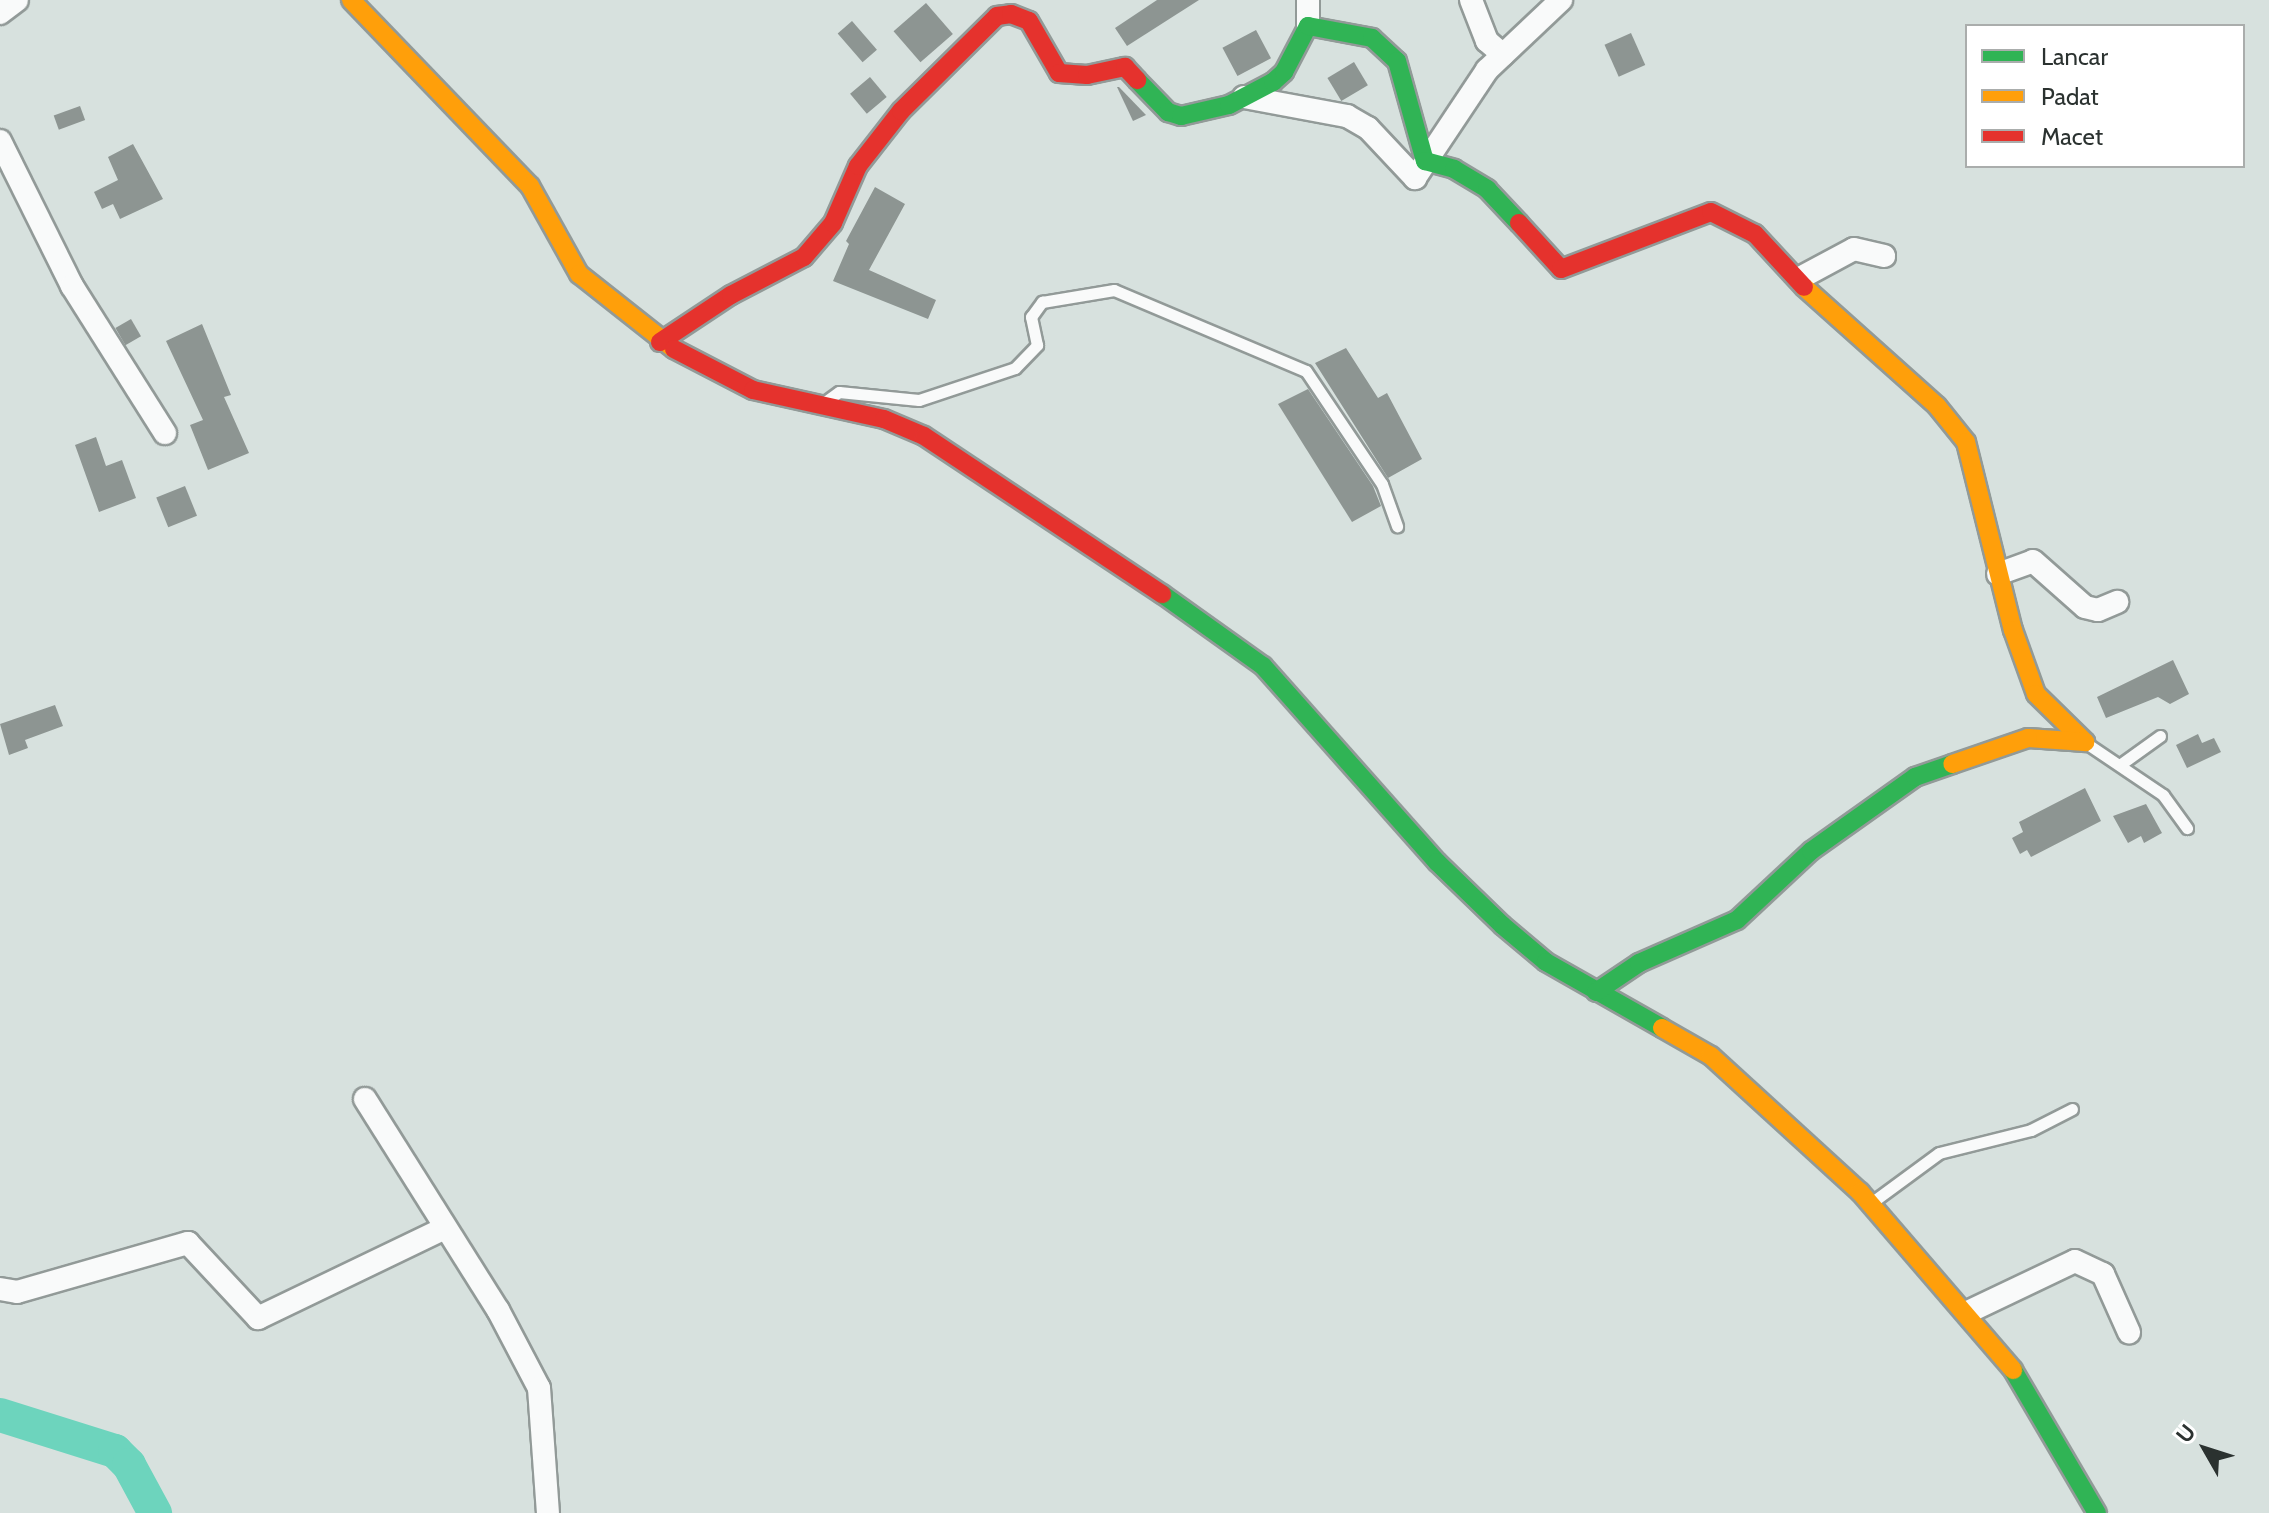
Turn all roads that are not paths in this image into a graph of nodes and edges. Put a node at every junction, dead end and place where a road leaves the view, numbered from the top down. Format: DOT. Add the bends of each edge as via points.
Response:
graph roads {
  1 [pos="17,0"];
  2 [pos="351,0"];
  3 [pos="1308,0"];
  4 [pos="1471,0"];
  5 [pos="1561,0"];
  6 [pos="994,8"];
  7 [pos="0,13"];
  8 [pos="1308,26"];
  9 [pos="1503,55"];
  10 [pos="1244,97"];
  11 [pos="0,141"];
  12 [pos="1425,161"];
  13 [pos="1884,256"];
  14 [pos="1800,278"];
  15 [pos="660,342"];
  16 [pos="822,405"];
  17 [pos="165,433"];
  18 [pos="1397,526"];
  19 [pos="1998,574"];
  20 [pos="2117,602"];
  21 [pos="2036,694"];
  22 [pos="2160,736"];
  23 [pos="2028,738"];
  24 [pos="2085,742"];
  25 [pos="2121,764"];
  26 [pos="2187,828"];
  27 [pos="1596,992"];
  28 [pos="365,1099"];
  29 [pos="2072,1109"];
  30 [pos="1871,1204"];
  31 [pos="443,1229"];
  32 [pos="0,1289"];
  33 [pos="1970,1311"];
  34 [pos="2129,1332"];
  35 [pos="2095,1512"];
  36 [pos="548,1513"];
  1 -- 7 [label="street"];
  2 -- 15 [label="street" via="530,186 576,272"];
  3 -- 8 [label="street"];
  4 -- 9 [label="street" via="1487,41"];
  5 -- 9 [label="street"];
  6 -- 10 [label="street" via="1029,21 1059,73 1087,75 1125,67 1174,115"];
  6 -- 15 [label="street" via="858,166 833,223 804,257 731,295"];
  8 -- 10 [label="street" via="1284,72"];
  8 -- 12 [label="street" via="1352,31 1386,48 1404,81"];
  9 -- 12 [label="street"];
  10 -- 12 [label="street" via="1347,116 1368,128 1410,178 1417,177"];
  11 -- 17 [label="street" via="72,286"];
  12 -- 14 [label="street" via="1454,169 1487,189 1561,269 1711,212 1755,234"];
  13 -- 14 [label="street" via="1845,252"];
  14 -- 19 [label="street" via="1830,314 1937,406 1966,442"];
  15 -- 16 [label="street" via="753,390"];
  16 -- 18 [label="lane" via="839,392 919,400 1015,368 1037,345 1031,317 1042,302 1114,290 1306,371 1382,484"];
  16 -- 27 [label="street" via="900,425 964,457 1249,655 1475,901 1546,962"];
  19 -- 20 [label="street" via="2033,561 2085,607 2098,610"];
  19 -- 21 [label="street"];
  21 -- 23 [label="street" via="2037,719"];
  21 -- 24 [label="street"];
  22 -- 25 [label="lane"];
  23 -- 24 [label="street"];
  23 -- 27 [label="street" via="1915,777 1811,851 1737,920 1639,963"];
  24 -- 25 [label="lane"];
  25 -- 26 [label="lane" via="2163,795"];
  27 -- 30 [label="street" via="1711,1056"];
  28 -- 31 [label="street"];
  29 -- 30 [label="lane" via="2031,1130 1939,1153"];
  30 -- 33 [label="street"];
  31 -- 32 [label="street" via="258,1318 188,1243 17,1292"];
  31 -- 36 [label="street" via="498,1310 539,1388"];
  33 -- 34 [label="street" via="2075,1261 2103,1274"];
  33 -- 35 [label="street" via="2014,1370"];
}
